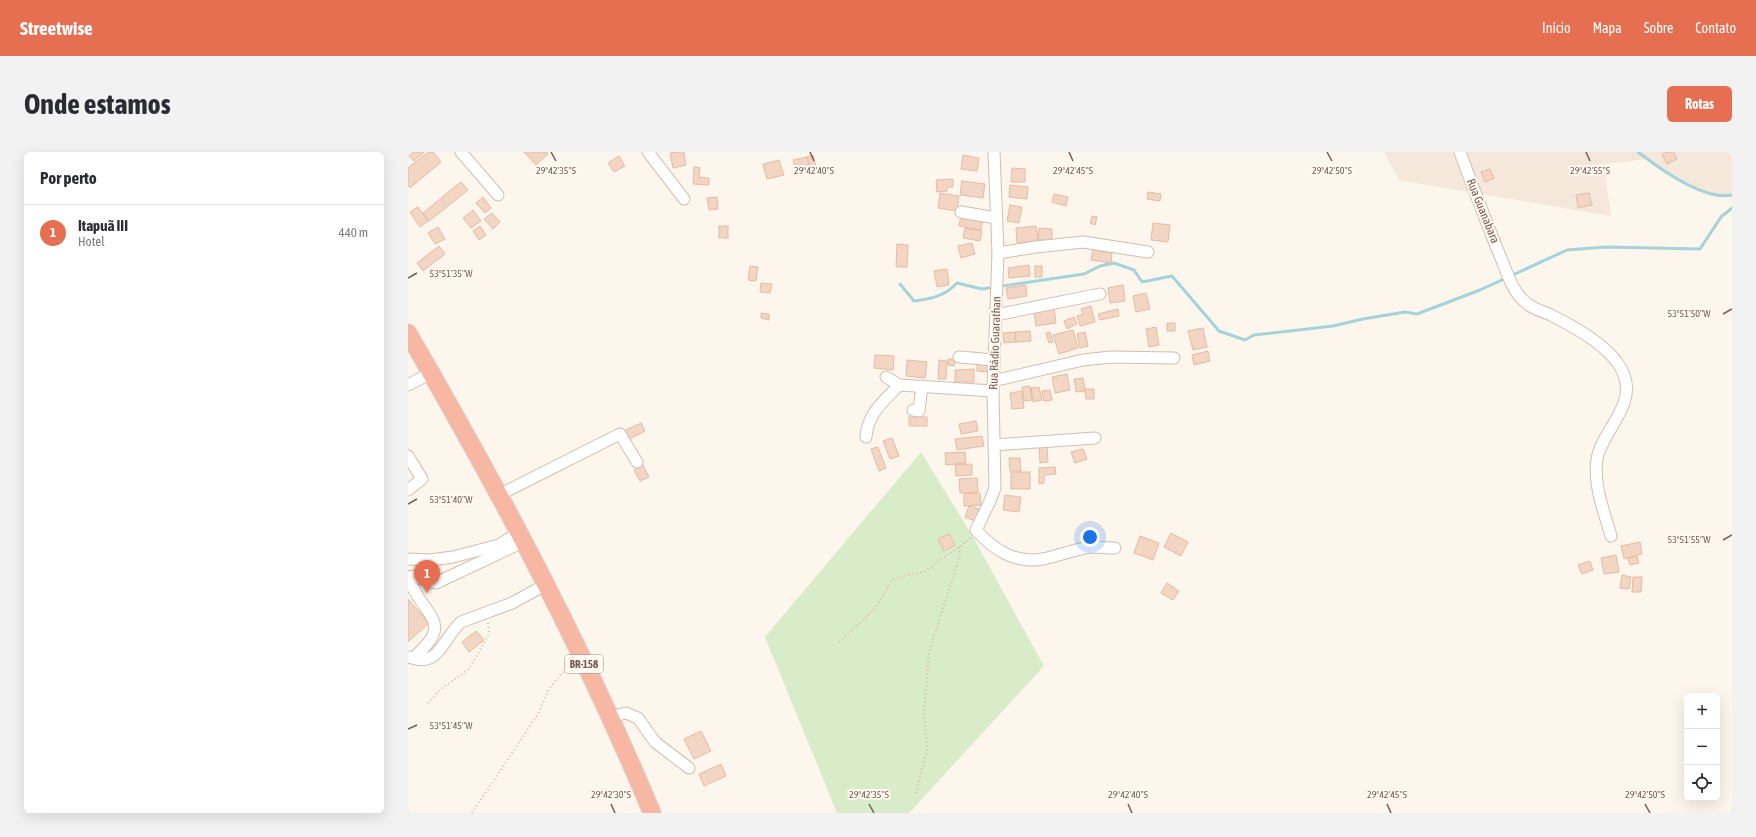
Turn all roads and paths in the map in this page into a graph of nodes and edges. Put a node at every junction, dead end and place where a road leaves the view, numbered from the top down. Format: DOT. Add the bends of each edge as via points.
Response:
graph roads {
  1 [pos="461,152"];
  2 [pos="648,152"];
  3 [pos="994,152"];
  4 [pos="1460,152"];
  5 [pos="498,195"];
  6 [pos="684,199"];
  7 [pos="961,212"];
  8 [pos="996,218"];
  9 [pos="1148,252"];
  10 [pos="998,253"];
  11 [pos="1100,294"];
  12 [pos="996,315"];
  13 [pos="408,333"];
  14 [pos="959,357"];
  15 [pos="1174,358"];
  16 [pos="994,360"];
  17 [pos="431,373"];
  18 [pos="886,377"];
  19 [pos="408,384"];
  20 [pos="899,385"];
  21 [pos="922,386"];
  22 [pos="993,386"];
  23 [pos="912,410"];
  24 [pos="866,437"];
  25 [pos="1094,438"];
  26 [pos="994,445"];
  27 [pos="408,456"];
  28 [pos="637,462"];
  29 [pos="408,490"];
  30 [pos="499,496"];
  31 [pos="976,530"];
  32 [pos="1610,536"];
  33 [pos="520,537"];
  34 [pos="959,546"];
  35 [pos="1115,548"];
  36 [pos="408,559"];
  37 [pos="545,586"];
  38 [pos="488,613"];
  39 [pos="839,642"];
  40 [pos="581,657"];
  41 [pos="410,658"];
  42 [pos="428,702"];
  43 [pos="609,717"];
  44 [pos="689,768"];
  45 [pos="916,792"];
  46 [pos="472,813"];
  47 [pos="652,813"];
  1 -- 5 [label="street"];
  2 -- 6 [label="street"];
  3 -- 8 [label="street, Rua Rádio Guarathan"];
  4 -- 32 [label="street, Rua Guanabara" via="1506,270 1522,299 1532,307 1588,336 1607,352 1624,375 1627,384 1626,398 1601,446 1596,468 1596,484"];
  7 -- 8 [label="street"];
  8 -- 10 [label="street, Rua Rádio Guarathan"];
  9 -- 10 [label="street" via="1083,242"];
  10 -- 12 [label="street, Rua Rádio Guarathan"];
  11 -- 12 [label="street"];
  12 -- 16 [label="street, Rua Rádio Guarathan"];
  13 -- 17 [label="highway, BR-158"];
  14 -- 16 [label="street"];
  15 -- 22 [label="street" via="1111,357 1083,360"];
  16 -- 22 [label="street, Rua Rádio Guarathan"];
  17 -- 19 [label="street"];
  17 -- 30 [label="highway, BR-158"];
  18 -- 20 [label="street"];
  20 -- 21 [label="street"];
  20 -- 24 [label="street" via="872,414 867,425"];
  21 -- 22 [label="street"];
  21 -- 23 [label="street" via="918,411"];
  22 -- 26 [label="street, Rua Rádio Guarathan"];
  25 -- 26 [label="street"];
  26 -- 31 [label="street, Rua Rádio Guarathan" via="995,488"];
  27 -- 29 [label="street" via="422,479"];
  28 -- 30 [label="street" via="620,434"];
  30 -- 33 [label="highway, BR-158"];
  31 -- 34 [label="path" via="973,537"];
  31 -- 35 [label="street" via="1006,556 1018,558 1042,559 1091,547"];
  33 -- 36 [label="street" via="453,557"];
  33 -- 37 [label="highway, BR-158"];
  33 -- 41 [label="street" via="436,583 412,576 410,582 414,593 430,614 435,626 434,636 428,646"];
  34 -- 39 [label="path" via="925,571 893,580 874,610"];
  34 -- 45 [label="path" via="960,554 929,652 924,714 927,750"];
  37 -- 38 [label="street"];
  37 -- 40 [label="highway, BR-158"];
  38 -- 41 [label="street" via="461,622 430,659 423,661"];
  38 -- 42 [label="path" via="489,634 469,670 441,689"];
  40 -- 43 [label="highway, BR-158"];
  40 -- 46 [label="path" via="561,674 549,689 538,714"];
  43 -- 44 [label="street" via="626,713 638,718 655,742"];
  43 -- 47 [label="highway, BR-158"];
}
